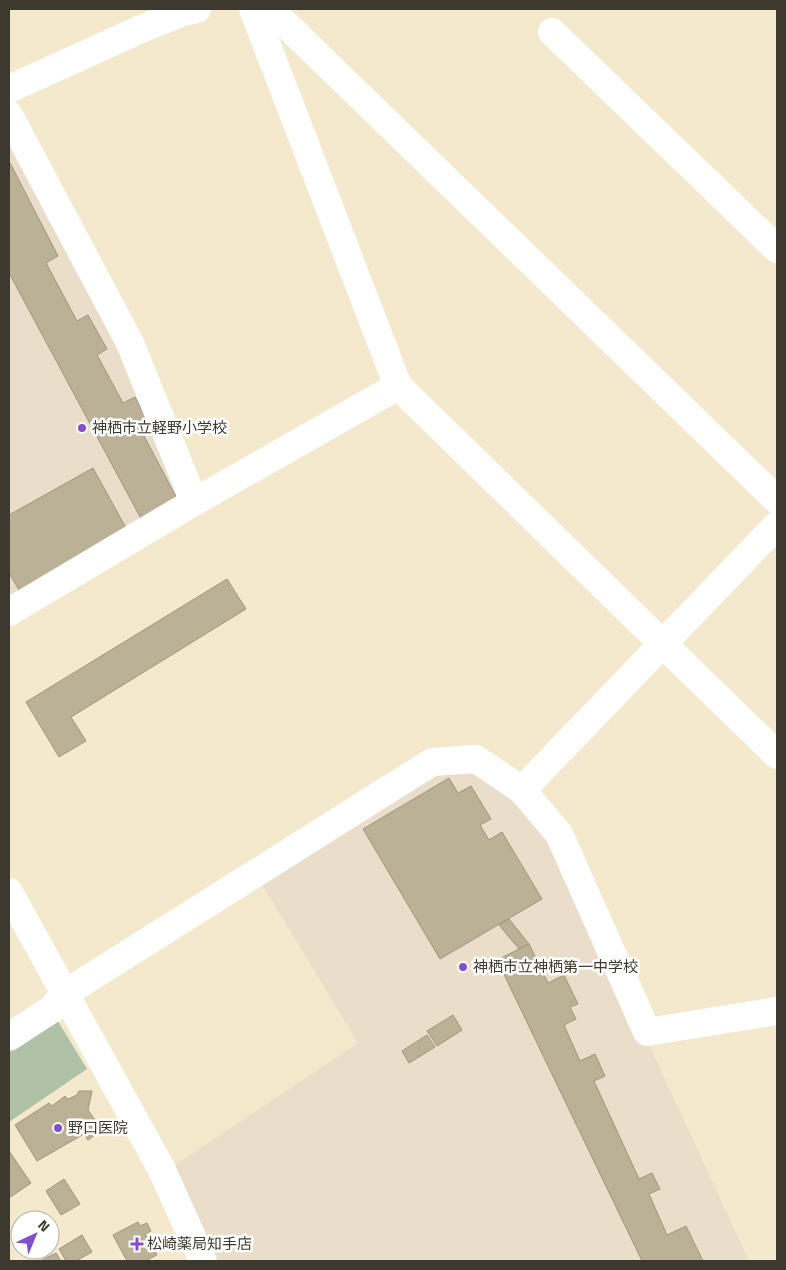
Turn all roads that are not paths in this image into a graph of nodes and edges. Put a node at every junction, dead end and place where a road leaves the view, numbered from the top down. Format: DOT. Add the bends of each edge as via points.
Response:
graph roads {
  1 [pos="197,9"];
  2 [pos="254,9"];
  3 [pos="270,9"];
  4 [pos="137,19"];
  5 [pos="552,32"];
  6 [pos="9,89"];
  7 [pos="9,115"];
  8 [pos="777,249"];
  9 [pos="398,386"];
  10 [pos="777,500"];
  11 [pos="194,502"];
  12 [pos="777,525"];
  13 [pos="9,612"];
  14 [pos="664,643"];
  15 [pos="777,755"];
  16 [pos="522,790"];
  17 [pos="9,892"];
  18 [pos="64,994"];
  19 [pos="777,1011"];
  20 [pos="9,1037"];
  21 [pos="204,1261"];
  1 -- 4 [label="street"];
  2 -- 9 [label="street"];
  3 -- 10 [label="street"];
  4 -- 6 [label="street"];
  5 -- 8 [label="street"];
  7 -- 11 [label="street" via="130,344"];
  9 -- 11 [label="street"];
  9 -- 14 [label="street"];
  11 -- 13 [label="street"];
  12 -- 14 [label="street"];
  14 -- 15 [label="street"];
  14 -- 16 [label="street"];
  16 -- 18 [label="street" via="476,760 432,762"];
  16 -- 19 [label="street" via="560,834 647,1032"];
  17 -- 18 [label="street"];
  18 -- 20 [label="street" via="52,1009"];
  18 -- 21 [label="street" via="161,1168"];
}
